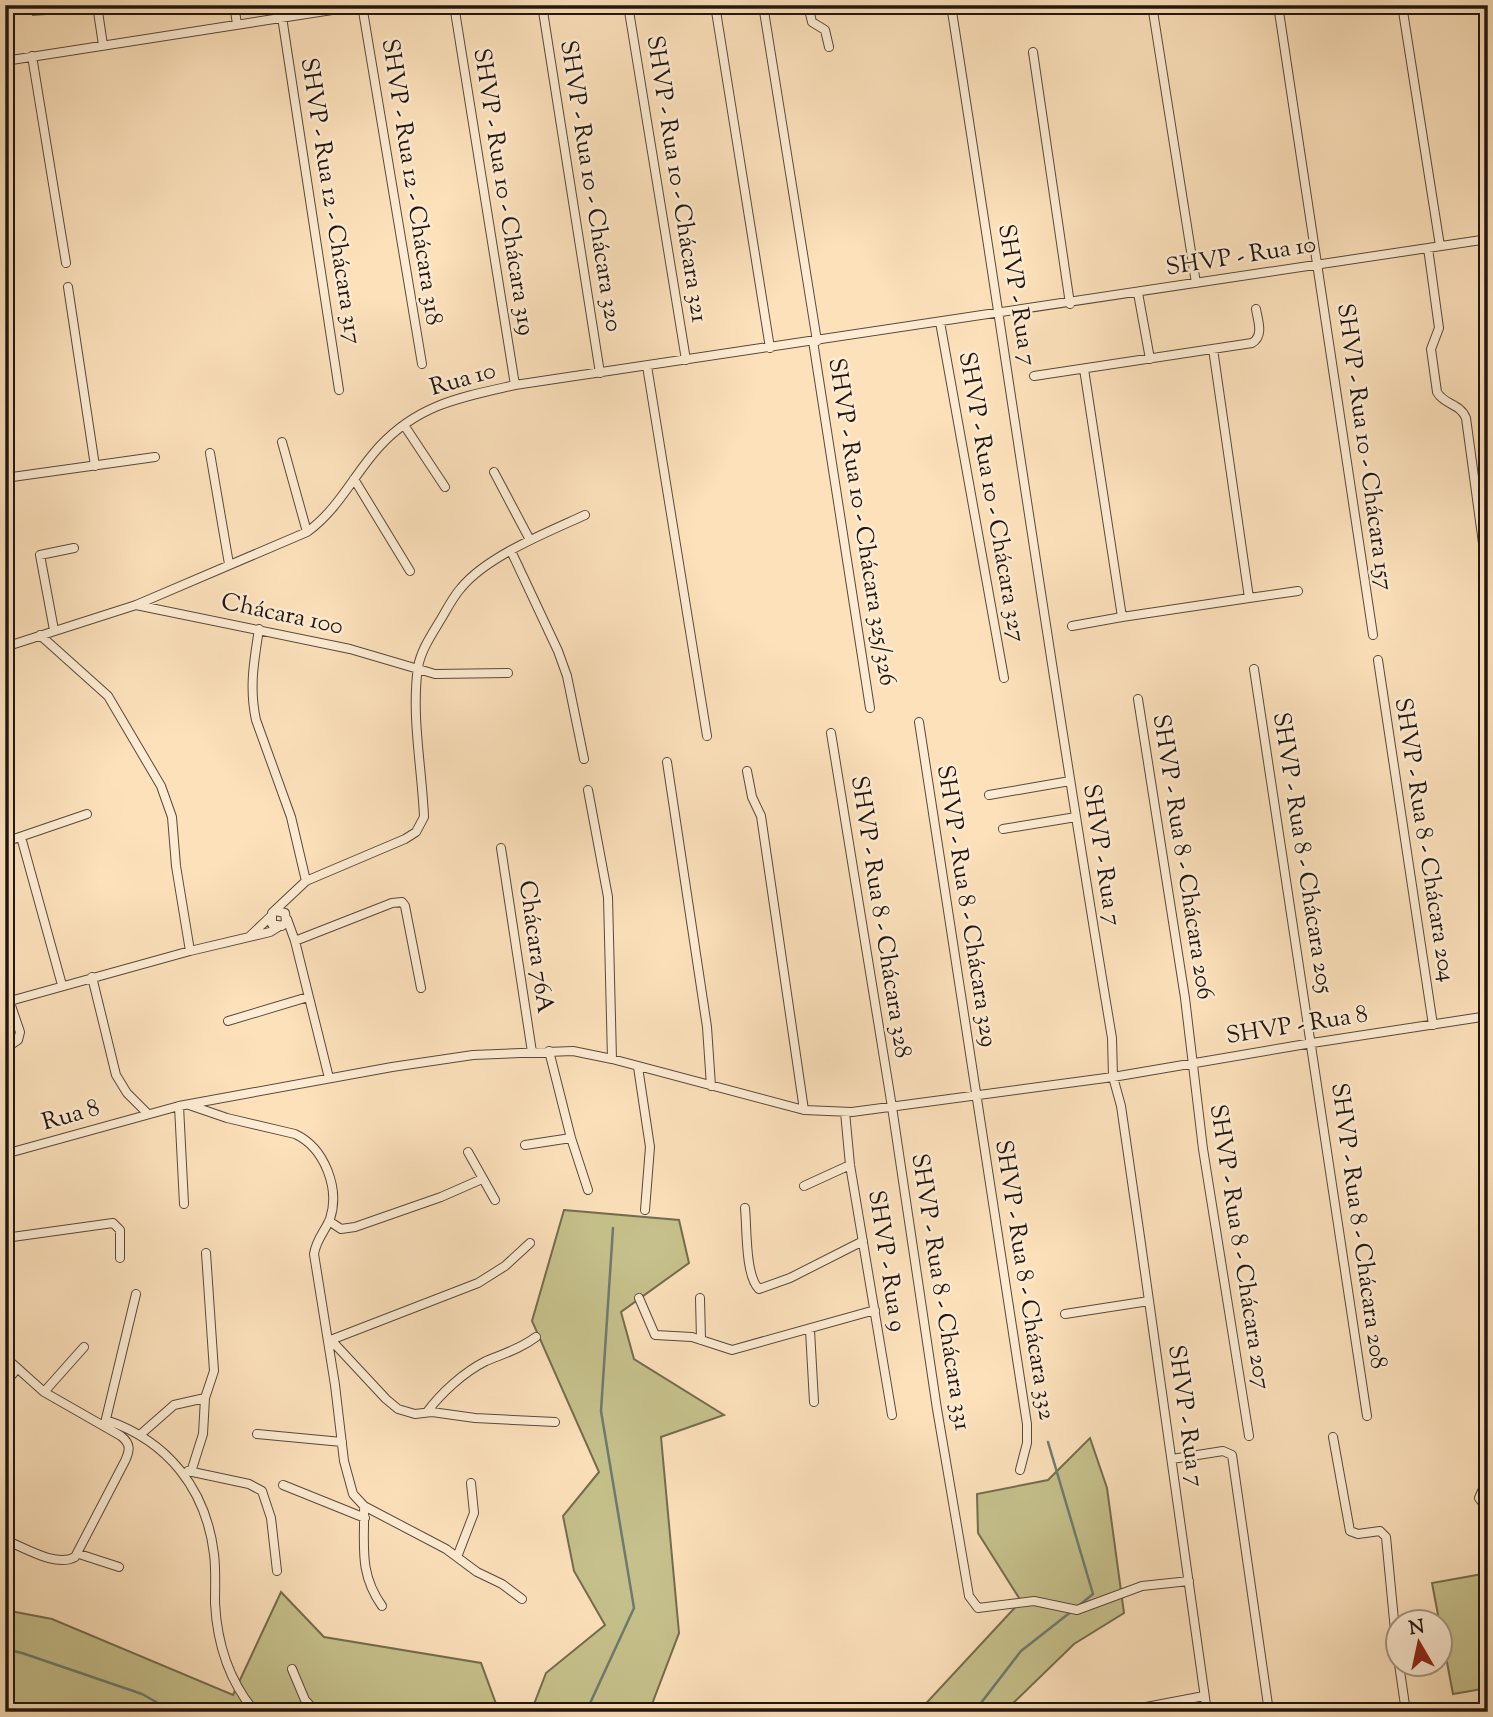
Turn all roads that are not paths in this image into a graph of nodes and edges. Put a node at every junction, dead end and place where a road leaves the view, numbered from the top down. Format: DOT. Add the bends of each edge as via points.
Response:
graph roads {
  1 [pos="97,5"];
  2 [pos="234,5"];
  3 [pos="363,5"];
  4 [pos="454,5"];
  5 [pos="542,5"];
  6 [pos="628,5"];
  7 [pos="715,5"];
  8 [pos="763,5"];
  9 [pos="807,5"];
  10 [pos="951,5"];
  11 [pos="1152,5"];
  12 [pos="1278,5"];
  13 [pos="1402,5"];
  14 [pos="282,17"];
  15 [pos="237,24"];
  16 [pos="103,45"];
  17 [pos="829,47"];
  18 [pos="1034,52"];
  19 [pos="32,56"];
  20 [pos="5,61"];
  21 [pos="1488,239"];
  22 [pos="1440,246"];
  23 [pos="1428,248"];
  24 [pos="66,263"];
  25 [pos="1317,264"];
  26 [pos="1196,283"];
  27 [pos="68,287"];
  28 [pos="1138,293"];
  29 [pos="1070,304"];
  30 [pos="1256,309"];
  31 [pos="999,313"];
  32 [pos="940,322"];
  33 [pos="815,341"];
  34 [pos="770,348"];
  35 [pos="1213,349"];
  36 [pos="1150,359"];
  37 [pos="686,360"];
  38 [pos="422,364"];
  39 [pos="647,366"];
  40 [pos="1084,369"];
  41 [pos="600,373"];
  42 [pos="1034,376"];
  43 [pos="515,386"];
  44 [pos="339,390"];
  45 [pos="404,425"];
  46 [pos="282,442"];
  47 [pos="209,453"];
  48 [pos="155,457"];
  49 [pos="95,466"];
  50 [pos="494,472"];
  51 [pos="5,478"];
  52 [pos="354,480"];
  53 [pos="445,487"];
  54 [pos="585,515"];
  55 [pos="307,532"];
  56 [pos="530,540"];
  57 [pos="74,548"];
  58 [pos="510,551"];
  59 [pos="229,565"];
  60 [pos="410,571"];
  61 [pos="1488,580"];
  62 [pos="1298,591"];
  63 [pos="1249,598"];
  64 [pos="136,605"];
  65 [pos="1122,617"];
  66 [pos="1072,626"];
  67 [pos="259,629"];
  68 [pos="54,630"];
  69 [pos="40,635"];
  70 [pos="1373,635"];
  71 [pos="5,647"];
  72 [pos="1378,660"];
  73 [pos="418,669"];
  74 [pos="1254,669"];
  75 [pos="508,673"];
  76 [pos="1004,678"];
  77 [pos="1138,699"];
  78 [pos="870,709"];
  79 [pos="919,722"];
  80 [pos="831,733"];
  81 [pos="707,736"];
  82 [pos="584,759"];
  83 [pos="667,762"];
  84 [pos="747,771"];
  85 [pos="1070,781"];
  86 [pos="588,790"];
  87 [pos="989,795"];
  88 [pos="87,814"];
  89 [pos="1076,817"];
  90 [pos="1003,829"];
  91 [pos="21,837"];
  92 [pos="5,842"];
  93 [pos="501,848"];
  94 [pos="306,881"];
  95 [pos="290,898"];
  96 [pos="272,914"];
  97 [pos="284,922"];
  98 [pos="250,936"];
  99 [pos="294,939"];
  100 [pos="190,950"];
  101 [pos="92,978"];
  102 [pos="62,985"];
  103 [pos="5,988"];
  104 [pos="421,988"];
  105 [pos="308,997"];
  106 [pos="10,1000"];
  107 [pos="1488,1016"];
  108 [pos="228,1021"];
  109 [pos="1433,1025"];
  110 [pos="1312,1043"];
  111 [pos="5,1049"];
  112 [pos="549,1051"];
  113 [pos="531,1052"];
  114 [pos="612,1059"];
  115 [pos="1193,1062"];
  116 [pos="638,1067"];
  117 [pos="1113,1077"];
  118 [pos="329,1078"];
  119 [pos="711,1086"];
  120 [pos="975,1095"];
  121 [pos="183,1105"];
  122 [pos="892,1107"];
  123 [pos="804,1110"];
  124 [pos="845,1112"];
  125 [pos="148,1114"];
  126 [pos="571,1138"];
  127 [pos="525,1145"];
  128 [pos="468,1152"];
  129 [pos="5,1154"];
  130 [pos="850,1165"];
  131 [pos="482,1179"];
  132 [pos="804,1186"];
  133 [pos="588,1190"];
  134 [pos="495,1200"];
  135 [pos="184,1204"];
  136 [pos="746,1208"];
  137 [pos="645,1210"];
  138 [pos="329,1221"];
  139 [pos="5,1238"];
  140 [pos="863,1241"];
  141 [pos="530,1243"];
  142 [pos="206,1253"];
  143 [pos="120,1258"];
  144 [pos="136,1294"];
  145 [pos="639,1298"];
  146 [pos="700,1298"];
  147 [pos="1149,1301"];
  148 [pos="875,1310"];
  149 [pos="1065,1314"];
  150 [pos="810,1330"];
  151 [pos="536,1337"];
  152 [pos="329,1340"];
  153 [pos="701,1340"];
  154 [pos="84,1347"];
  155 [pos="5,1357"];
  156 [pos="17,1369"];
  157 [pos="5,1382"];
  158 [pos="44,1392"];
  159 [pos="205,1398"];
  160 [pos="814,1402"];
  161 [pos="427,1412"];
  162 [pos="892,1415"];
  163 [pos="1367,1416"];
  164 [pos="555,1422"];
  165 [pos="105,1423"];
  166 [pos="141,1434"];
  167 [pos="257,1434"];
  168 [pos="1249,1436"];
  169 [pos="1333,1437"];
  170 [pos="342,1442"];
  171 [pos="1172,1459"];
  172 [pos="179,1468"];
  173 [pos="1020,1470"];
  174 [pos="191,1472"];
  175 [pos="471,1483"];
  176 [pos="283,1485"];
  177 [pos="1482,1491"];
  178 [pos="364,1506"];
  179 [pos="1488,1510"];
  180 [pos="365,1518"];
  181 [pos="5,1540"];
  182 [pos="79,1554"];
  183 [pos="457,1557"];
  184 [pos="119,1567"];
  185 [pos="277,1571"];
  186 [pos="1189,1581"];
  187 [pos="522,1599"];
  188 [pos="382,1606"];
  189 [pos="1393,1608"];
  190 [pos="292,1669"];
  191 [pos="1401,1678"];
  192 [pos="1204,1696"];
  193 [pos="255,1712"];
  194 [pos="316,1712"];
  195 [pos="1120,1712"];
  196 [pos="1207,1712"];
  197 [pos="1269,1712"];
  198 [pos="1405,1712"];
  1 -- 16 [label="street"];
  2 -- 15 [label="street"];
  3 -- 14 [label="street"];
  3 -- 38 [label="street, SHVP - Rua 12 - Chácara 318"];
  4 -- 43 [label="street, SHVP - Rua 10 - Chácara 319"];
  5 -- 41 [label="street, SHVP - Rua 10 - Chácara 320"];
  6 -- 37 [label="street, SHVP - Rua 10 - Chácara 321"];
  7 -- 34 [label="street"];
  8 -- 33 [label="street, SHVP - Rua 10 - Chácara 325/326"];
  9 -- 17 [label="street" via="812,22 825,30"];
  10 -- 31 [label="street, SHVP - Rua 7"];
  11 -- 26 [label="street"];
  12 -- 25 [label="street, SHVP - Rua 10 - Chácara 157"];
  13 -- 22 [label="street"];
  14 -- 15 [label="street"];
  14 -- 44 [label="street, SHVP - Rua 12 - Chácara 317"];
  15 -- 16 [label="street"];
  16 -- 19 [label="street"];
  18 -- 29 [label="street"];
  19 -- 20 [label="street"];
  19 -- 24 [label="street"];
  21 -- 22 [label="street, SHVP - Rua 10"];
  22 -- 23 [label="street, SHVP - Rua 10"];
  23 -- 25 [label="street, SHVP - Rua 10"];
  23 -- 61 [label="street" via="1439,328 1431,349 1437,392 1459,407 1466,418"];
  25 -- 26 [label="street, SHVP - Rua 10"];
  25 -- 70 [label="street, SHVP - Rua 10 - Chácara 157"];
  26 -- 28 [label="street, SHVP - Rua 10"];
  27 -- 49 [label="street"];
  28 -- 29 [label="street, SHVP - Rua 10"];
  28 -- 36 [label="street"];
  29 -- 31 [label="street, SHVP - Rua 10"];
  30 -- 35 [label="street" via="1256,340"];
  31 -- 32 [label="street, Rua 10"];
  31 -- 85 [label="street, SHVP - Rua 7"];
  32 -- 33 [label="street, Rua 10"];
  32 -- 76 [label="street, SHVP - Rua 10 - Chácara 327"];
  33 -- 34 [label="street, Rua 10"];
  33 -- 78 [label="street, SHVP - Rua 10 - Chácara 325/326"];
  34 -- 37 [label="street, Rua 10"];
  35 -- 36 [label="street"];
  35 -- 63 [label="street"];
  36 -- 40 [label="street"];
  37 -- 39 [label="street, Rua 10"];
  39 -- 41 [label="street, Rua 10"];
  39 -- 81 [label="street"];
  40 -- 42 [label="street"];
  40 -- 65 [label="street"];
  41 -- 43 [label="street, Rua 10"];
  43 -- 45 [label="street, Rua 10" via="437,404"];
  45 -- 52 [label="street, Rua 10" via="380,446"];
  45 -- 53 [label="street"];
  46 -- 55 [label="street"];
  47 -- 59 [label="street"];
  48 -- 49 [label="street"];
  49 -- 51 [label="street"];
  50 -- 56 [label="street"];
  52 -- 55 [label="street, Rua 10" via="324,520"];
  52 -- 60 [label="street"];
  54 -- 56 [label="street"];
  55 -- 59 [label="street, Rua 10"];
  56 -- 58 [label="street"];
  57 -- 68 [label="street" via="40,555"];
  58 -- 73 [label="street" via="460,589 421,655"];
  58 -- 82 [label="street" via="558,651"];
  59 -- 64 [label="street, Rua 10"];
  62 -- 63 [label="street"];
  63 -- 65 [label="street"];
  64 -- 67 [label="street, Chácara 100"];
  64 -- 68 [label="street, Rua 10"];
  65 -- 66 [label="street"];
  67 -- 73 [label="street, Chácara 100"];
  67 -- 94 [label="street" via="252,704 291,817"];
  68 -- 69 [label="street, Rua 10"];
  69 -- 71 [label="street, Rua 10"];
  69 -- 100 [label="street" via="108,696 161,786 172,817"];
  72 -- 109 [label="street, SHVP - Rua 8 - Chácara 204"];
  73 -- 75 [label="street, Chácara 100" via="453,675"];
  73 -- 94 [label="street" via="421,826 405,839"];
  74 -- 110 [label="street, SHVP - Rua 8 - Chácara 205"];
  77 -- 115 [label="street, SHVP - Rua 8 - Chácara 206"];
  79 -- 120 [label="street, SHVP - Rua 8 - Chácara 329"];
  80 -- 122 [label="street, SHVP - Rua 8 - Chácara 328"];
  83 -- 119 [label="street" via="707,1027"];
  84 -- 123 [label="street" via="761,816"];
  85 -- 87 [label="street"];
  85 -- 89 [label="street, SHVP - Rua 7"];
  86 -- 114 [label="street" via="608,897"];
  88 -- 91 [label="street"];
  89 -- 90 [label="street"];
  89 -- 117 [label="street, SHVP - Rua 7" via="1112,1038"];
  91 -- 92 [label="street"];
  91 -- 102 [label="street"];
  93 -- 113 [label="street, Chácara 76A"];
  94 -- 95 [label="street"];
  95 -- 96 [label="street"];
  95 -- 97 [label="street"];
  96 -- 97 [label="street" via="282,911"];
  96 -- 97 [label="street" via="272,924"];
  96 -- 98 [label="street"];
  97 -- 98 [label="street" via="270,932"];
  97 -- 99 [label="street"];
  98 -- 100 [label="street"];
  99 -- 104 [label="street" via="401,901"];
  99 -- 105 [label="street"];
  100 -- 101 [label="street"];
  101 -- 102 [label="street"];
  101 -- 125 [label="street" via="116,1075"];
  102 -- 106 [label="street"];
  103 -- 106 [label="street"];
  105 -- 108 [label="street"];
  105 -- 118 [label="street"];
  106 -- 111 [label="street" via="20,1035"];
  107 -- 109 [label="street, SHVP - Rua 8"];
  109 -- 110 [label="street, SHVP - Rua 8"];
  110 -- 115 [label="street, SHVP - Rua 8"];
  110 -- 163 [label="street, SHVP - Rua 8 - Chácara 208"];
  112 -- 113 [label="street, Rua 8"];
  112 -- 114 [label="street, Rua 8"];
  112 -- 126 [label="street"];
  113 -- 118 [label="street, Rua 8" via="473,1055"];
  114 -- 116 [label="street, Rua 8"];
  115 -- 117 [label="street, SHVP - Rua 8"];
  115 -- 168 [label="street, SHVP - Rua 8 - Chácara 207"];
  116 -- 119 [label="street, SHVP - Rua 8"];
  116 -- 137 [label="street" via="650,1147"];
  117 -- 120 [label="street, SHVP - Rua 8"];
  117 -- 147 [label="street, SHVP - Rua 7"];
  118 -- 121 [label="street, Rua 8"];
  119 -- 123 [label="street, SHVP - Rua 8"];
  120 -- 122 [label="street, SHVP - Rua 8"];
  120 -- 173 [label="street, SHVP - Rua 8 - Chácara 332" via="1028,1435"];
  121 -- 125 [label="street, Rua 8"];
  121 -- 135 [label="street"];
  121 -- 138 [label="street" via="304,1138 331,1182 334,1203"];
  122 -- 124 [label="street, SHVP - Rua 8"];
  122 -- 186 [label="street, SHVP - Rua 8 - Chácara 331" via="965,1582 975,1607 1034,1601 1077,1610 1142,1586"];
  123 -- 124 [label="street, SHVP - Rua 8"];
  124 -- 130 [label="street, SHVP - Rua 9"];
  125 -- 129 [label="street, Rua 8"];
  126 -- 127 [label="street"];
  126 -- 133 [label="street"];
  128 -- 131 [label="street"];
  130 -- 132 [label="street"];
  130 -- 140 [label="street, SHVP - Rua 9"];
  131 -- 134 [label="street"];
  131 -- 138 [label="street" via="355,1227 341,1229"];
  136 -- 140 [label="street" via="750,1269 759,1289"];
  138 -- 152 [label="street" via="314,1254"];
  139 -- 143 [label="street" via="113,1223 120,1230"];
  140 -- 148 [label="street, SHVP - Rua 9"];
  141 -- 152 [label="street" via="478,1283"];
  142 -- 159 [label="street" via="214,1371"];
  144 -- 165 [label="street"];
  145 -- 153 [label="street" via="653,1333"];
  146 -- 153 [label="street"];
  147 -- 149 [label="street"];
  147 -- 171 [label="street, SHVP - Rua 7"];
  148 -- 150 [label="street"];
  148 -- 162 [label="street, SHVP - Rua 9"];
  150 -- 153 [label="street" via="732,1350"];
  150 -- 160 [label="street"];
  151 -- 161 [label="street" via="474,1369"];
  152 -- 161 [label="street" via="398,1409"];
  152 -- 170 [label="street"];
  154 -- 158 [label="street"];
  155 -- 156 [label="street"];
  156 -- 157 [label="street"];
  156 -- 158 [label="street"];
  158 -- 165 [label="street"];
  159 -- 166 [label="street" via="174,1405"];
  159 -- 174 [label="street" via="203,1434"];
  161 -- 164 [label="street"];
  165 -- 166 [label="street"];
  165 -- 182 [label="street" via="128,1443 129,1451"];
  166 -- 172 [label="street"];
  167 -- 170 [label="street"];
  169 -- 189 [label="street" via="1350,1531 1380,1531 1385,1537"];
  170 -- 178 [label="street" via="349,1486"];
  171 -- 186 [label="street, SHVP - Rua 7"];
  171 -- 197 [label="street" via="1223,1451 1233,1455"];
  172 -- 174 [label="street"];
  172 -- 193 [label="street" via="198,1496 212,1542 222,1649"];
  174 -- 185 [label="street" via="262,1491 271,1518"];
  175 -- 183 [label="street" via="474,1513"];
  176 -- 180 [label="street"];
  177 -- 179 [label="street" via="1480,1501"];
  178 -- 180 [label="street"];
  178 -- 183 [label="street"];
  180 -- 188 [label="street" via="365,1569"];
  181 -- 182 [label="street" via="62,1561"];
  182 -- 184 [label="street"];
  183 -- 187 [label="street"];
  186 -- 192 [label="street, SHVP - Rua 7"];
  190 -- 194 [label="street" via="305,1700"];
  191 -- 198 [label="street"];
  192 -- 195 [label="street"];
  192 -- 196 [label="street, SHVP - Rua 7"];
}
